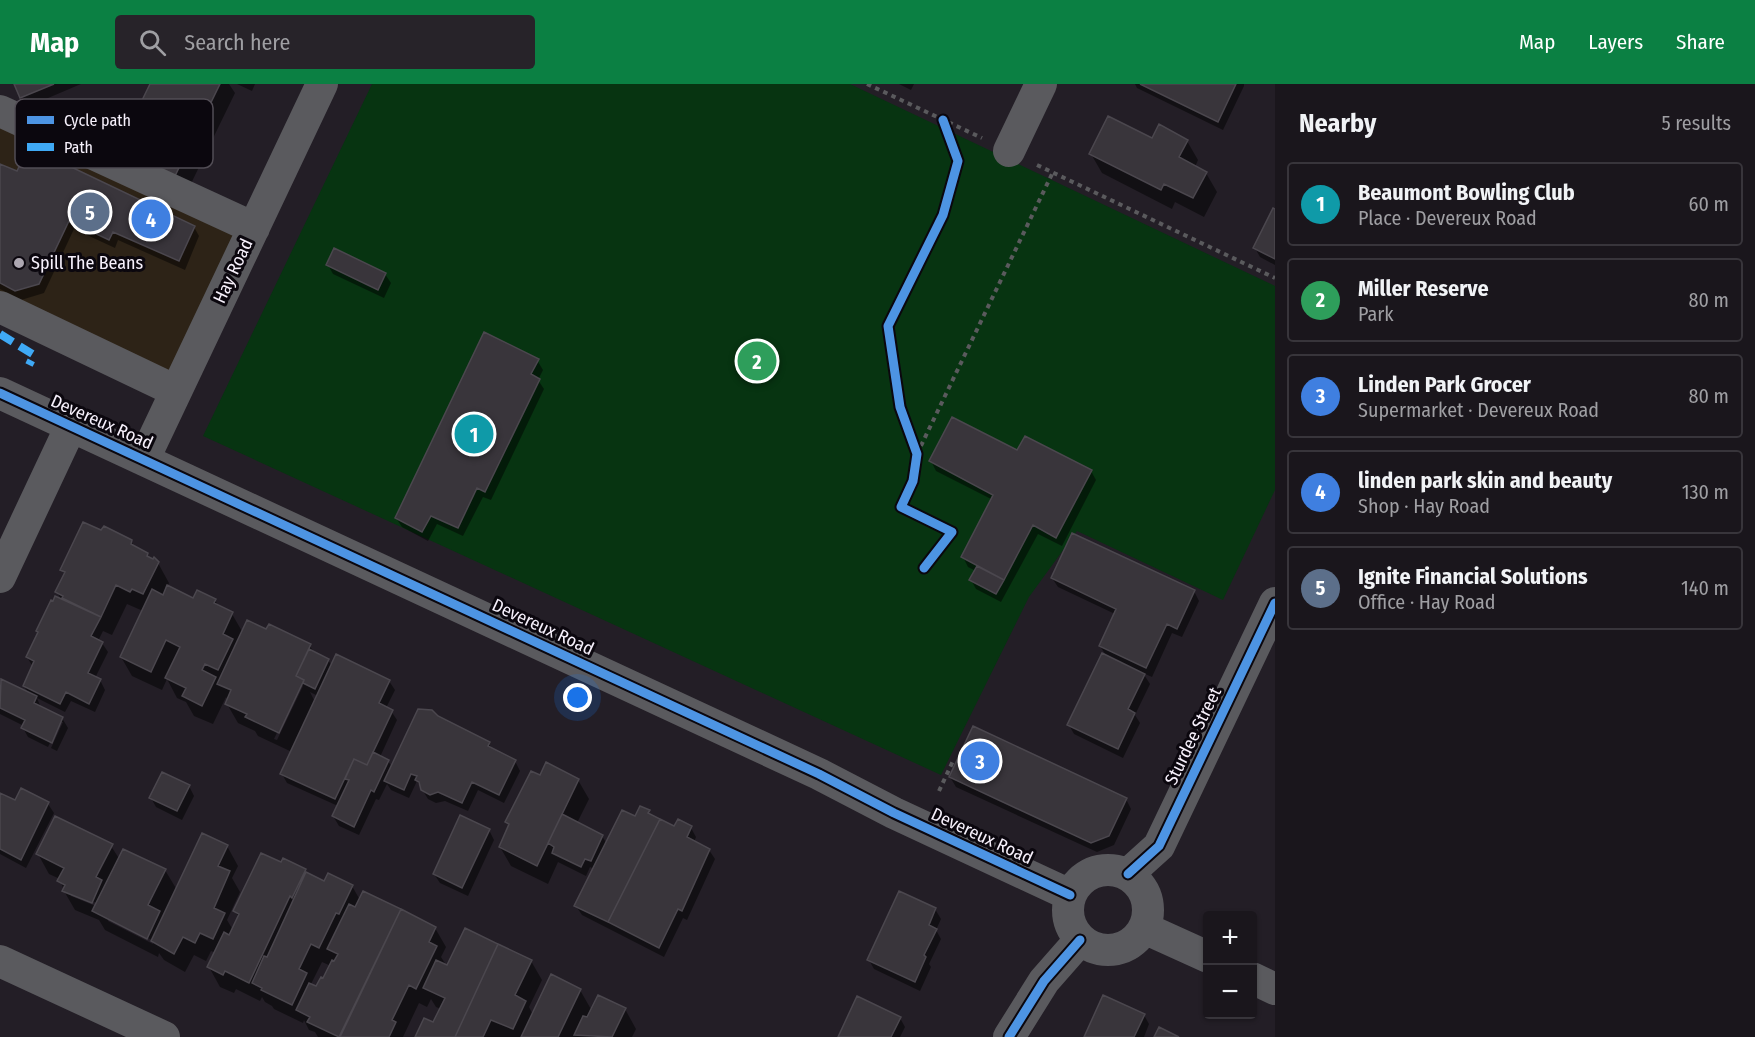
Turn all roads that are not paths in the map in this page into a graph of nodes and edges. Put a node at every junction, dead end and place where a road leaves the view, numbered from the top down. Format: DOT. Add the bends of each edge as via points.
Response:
graph roads {
  1 [pos="322,84"];
  2 [pos="1041,84"];
  3 [pos="0,111"];
  4 [pos="15,118"];
  5 [pos="1009,151"];
  6 [pos="124,168"];
  7 [pos="254,228"];
  8 [pos="0,307"];
  9 [pos="176,391"];
  10 [pos="0,393"];
  11 [pos="71,426"];
  12 [pos="144,459"];
  13 [pos="0,577"];
  14 [pos="1275,603"];
  15 [pos="1128,874"];
  16 [pos="1070,895"];
  17 [pos="1144,928"];
  18 [pos="1080,940"];
  19 [pos="1203,955"];
  20 [pos="0,961"];
  21 [pos="1257,980"];
  22 [pos="1275,989"];
  23 [pos="164,1037"];
  24 [pos="1009,1037"];
  1 -- 7 [label="street, Hay Road"];
  2 -- 5 [label="street"];
  3 -- 4 [label="street"];
  6 -- 7 [label="street"];
  7 -- 9 [label="street, Hay Road"];
  8 -- 9 [label="street"];
  9 -- 12 [label="street, Hay Road"];
  10 -- 11 [label="street, Devereux Road"];
  11 -- 12 [label="street, Devereux Road"];
  11 -- 13 [label="street"];
  12 -- 16 [label="street, Devereux Road"];
  14 -- 15 [label="street, Sturdee Street" via="1159,846"];
  15 -- 16 [label="street" via="1107,869 1093,872 1077,883"];
  15 -- 17 [label="street" via="1146,897"];
  16 -- 18 [label="street" via="1067,912"];
  17 -- 18 [label="street" via="1136,940 1118,949 1105,951"];
  17 -- 19 [label="street"];
  18 -- 24 [label="street" via="1044,981"];
  20 -- 23 [label="street"];
  21 -- 22 [label="street"];
}
